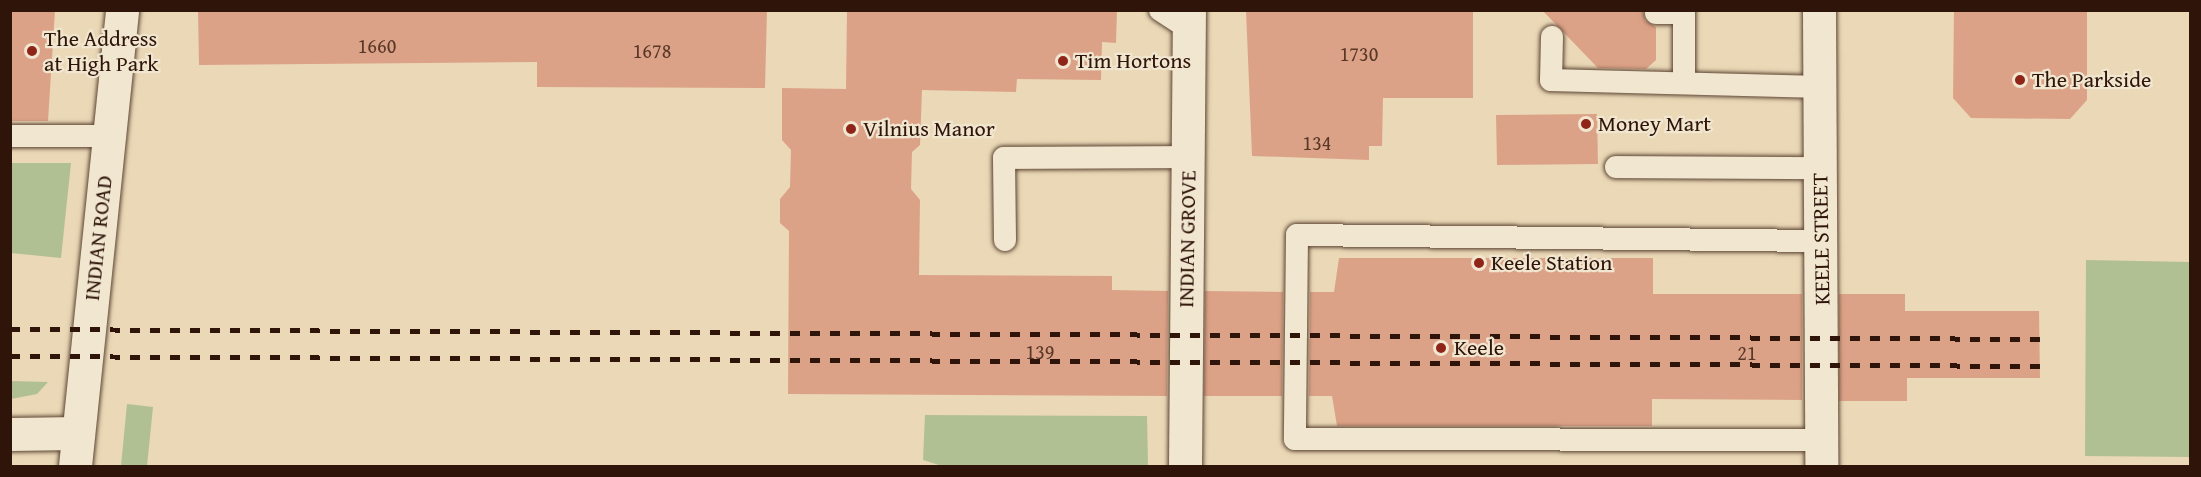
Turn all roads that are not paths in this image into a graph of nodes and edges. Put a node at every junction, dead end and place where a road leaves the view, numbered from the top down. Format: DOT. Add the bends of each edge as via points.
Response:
graph roads {
  1 [pos="122,10"];
  2 [pos="1161,10"];
  3 [pos="1819,10"];
  4 [pos="1684,12"];
  5 [pos="1656,13"];
  6 [pos="1189,20"];
  7 [pos="1552,37"];
  8 [pos="1684,83"];
  9 [pos="1820,87"];
  10 [pos="10,136"];
  11 [pos="108,136"];
  12 [pos="1188,157"];
  13 [pos="1616,167"];
  14 [pos="1820,168"];
  15 [pos="1005,240"];
  16 [pos="1821,241"];
  17 [pos="10,434"];
  18 [pos="77,434"];
  19 [pos="1821,453"];
  20 [pos="75,466"];
  21 [pos="1185,466"];
  1 -- 11 [label="street, INDIAN ROAD"];
  2 -- 6 [label="lane"];
  3 -- 9 [label="street, KEELE STREET"];
  4 -- 5 [label="lane"];
  4 -- 8 [label="lane"];
  6 -- 12 [label="street, INDIAN GROVE"];
  7 -- 8 [label="lane" via="1551,81"];
  8 -- 9 [label="lane"];
  9 -- 14 [label="street, KEELE STREET"];
  10 -- 11 [label="lane"];
  11 -- 18 [label="street, INDIAN ROAD"];
  12 -- 15 [label="lane" via="1004,158"];
  12 -- 21 [label="street, INDIAN GROVE"];
  13 -- 14 [label="lane"];
  14 -- 16 [label="street, KEELE STREET"];
  16 -- 19 [label="street, KEELE STREET"];
  16 -- 19 [label="lane" via="1297,235 1295,439"];
  17 -- 18 [label="street"];
  18 -- 20 [label="street, INDIAN ROAD"];
}
